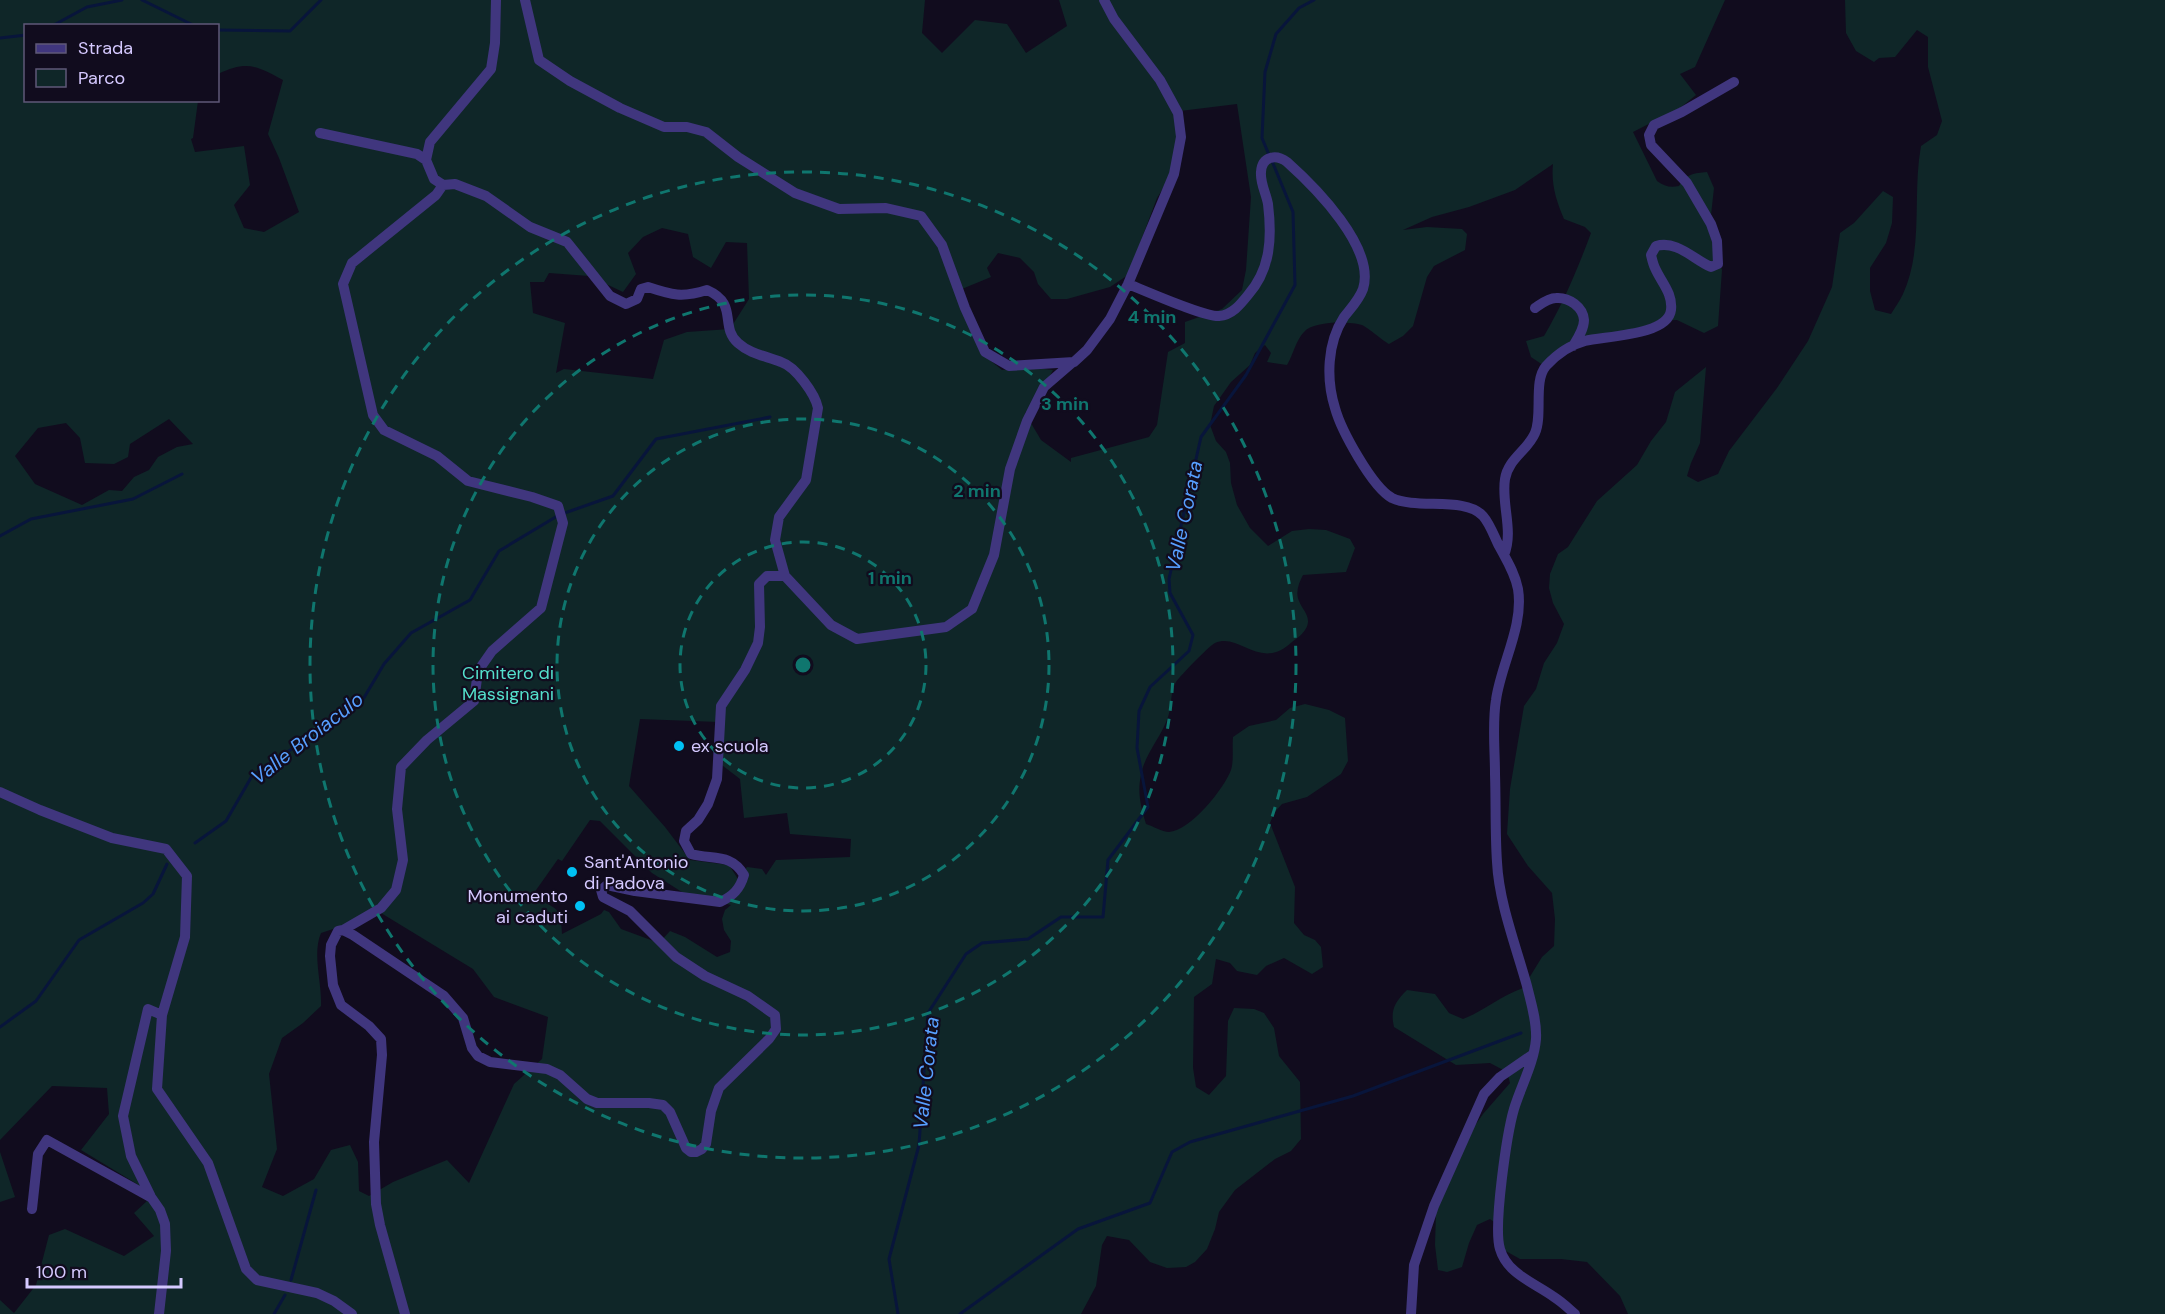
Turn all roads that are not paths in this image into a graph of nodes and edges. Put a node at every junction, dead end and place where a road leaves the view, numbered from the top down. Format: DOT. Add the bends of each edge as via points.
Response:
graph roads {
  1 [pos="496,0"];
  2 [pos="525,0"];
  3 [pos="1104,0"];
  4 [pos="1734,82"];
  5 [pos="320,133"];
  6 [pos="426,160"];
  7 [pos="443,185"];
  8 [pos="1128,284"];
  9 [pos="1535,308"];
  10 [pos="1573,346"];
  11 [pos="1074,362"];
  12 [pos="1504,555"];
  13 [pos="785,576"];
  14 [pos="0,792"];
  15 [pos="343,930"];
  16 [pos="162,1015"];
  17 [pos="1532,1055"];
  18 [pos="150,1197"];
  19 [pos="32,1209"];
  20 [pos="159,1314"];
  21 [pos="352,1314"];
  22 [pos="405,1314"];
  23 [pos="1411,1314"];
  24 [pos="1575,1314"];
  1 -- 6 [label="street" via="491,69 430,142"];
  2 -- 11 [label="street" via="539,60 556,72 620,108 664,127 706,132 795,193 839,209 886,208 921,216 942,245 985,352 1009,366"];
  3 -- 8 [label="street" via="1114,20 1160,80 1181,125 1174,174"];
  4 -- 10 [label="street" via="1654,125 1649,135 1651,145 1687,183 1711,224 1718,264 1711,267 1666,243 1656,246 1651,255 1670,301 1671,312 1666,321 1651,329"];
  5 -- 6 [label="street" via="417,154"];
  6 -- 7 [label="street" via="434,179"];
  7 -- 13 [label="street" via="455,184 486,196 530,227 567,243 610,296 626,304 648,287 673,296 707,290 716,294 724,301 737,342 790,367 815,397 818,408 806,480 779,517 776,540"];
  7 -- 15 [label="street" via="436,195 352,263 343,284 374,415 384,430 437,456 468,481 532,496 558,507 563,521 541,608 492,651 478,671 474,701 401,767 397,809 403,860 396,890 381,908"];
  8 -- 11 [label="street" via="1110,319"];
  8 -- 12 [label="street" via="1210,315 1227,314 1237,308 1256,286 1267,262 1268,204 1261,170 1265,160 1282,158 1324,197 1342,222 1365,271 1364,286 1337,330 1330,359 1331,393 1339,421 1354,449 1376,483 1396,500 1476,510"];
  9 -- 10 [label="street" via="1556,298 1577,306 1584,317"];
  10 -- 12 [label="street" via="1560,353 1543,372 1536,433 1505,476 1509,544"];
  11 -- 13 [label="street" via="1044,387 1027,421 1010,469 994,555 972,609 946,627 856,639 831,626"];
  12 -- 17 [label="street" via="1519,599 1495,705 1497,863 1536,1023"];
  13 -- 15 [label="street" via="767,576 759,584 758,643 721,706 717,779 708,804 686,831 684,841 691,854 737,863 744,874 741,885 720,902 607,885 601,890 603,897 630,911 676,957 775,1015 776,1029 769,1039 719,1088 702,1149 691,1152 686,1148 663,1106 597,1103 547,1069 490,1062 478,1056 463,1018 444,996"];
  14 -- 16 [label="street" via="112,838 166,849 187,876 185,937"];
  15 -- 22 [label="street" via="338,931 332,945 333,985 341,1005 381,1039 374,1142 376,1204"];
  16 -- 18 [label="street" via="148,1010 145,1017 123,1116 131,1156"];
  16 -- 21 [label="street" via="157,1089 208,1163 246,1269 257,1280 317,1293"];
  17 -- 23 [label="street" via="1500,1077 1484,1094 1434,1206 1414,1265"];
  17 -- 24 [label="street" via="1511,1119 1497,1239 1500,1252 1515,1272"];
  18 -- 19 [label="street" via="47,1140 38,1154"];
  18 -- 20 [label="street" via="165,1224"];
}
